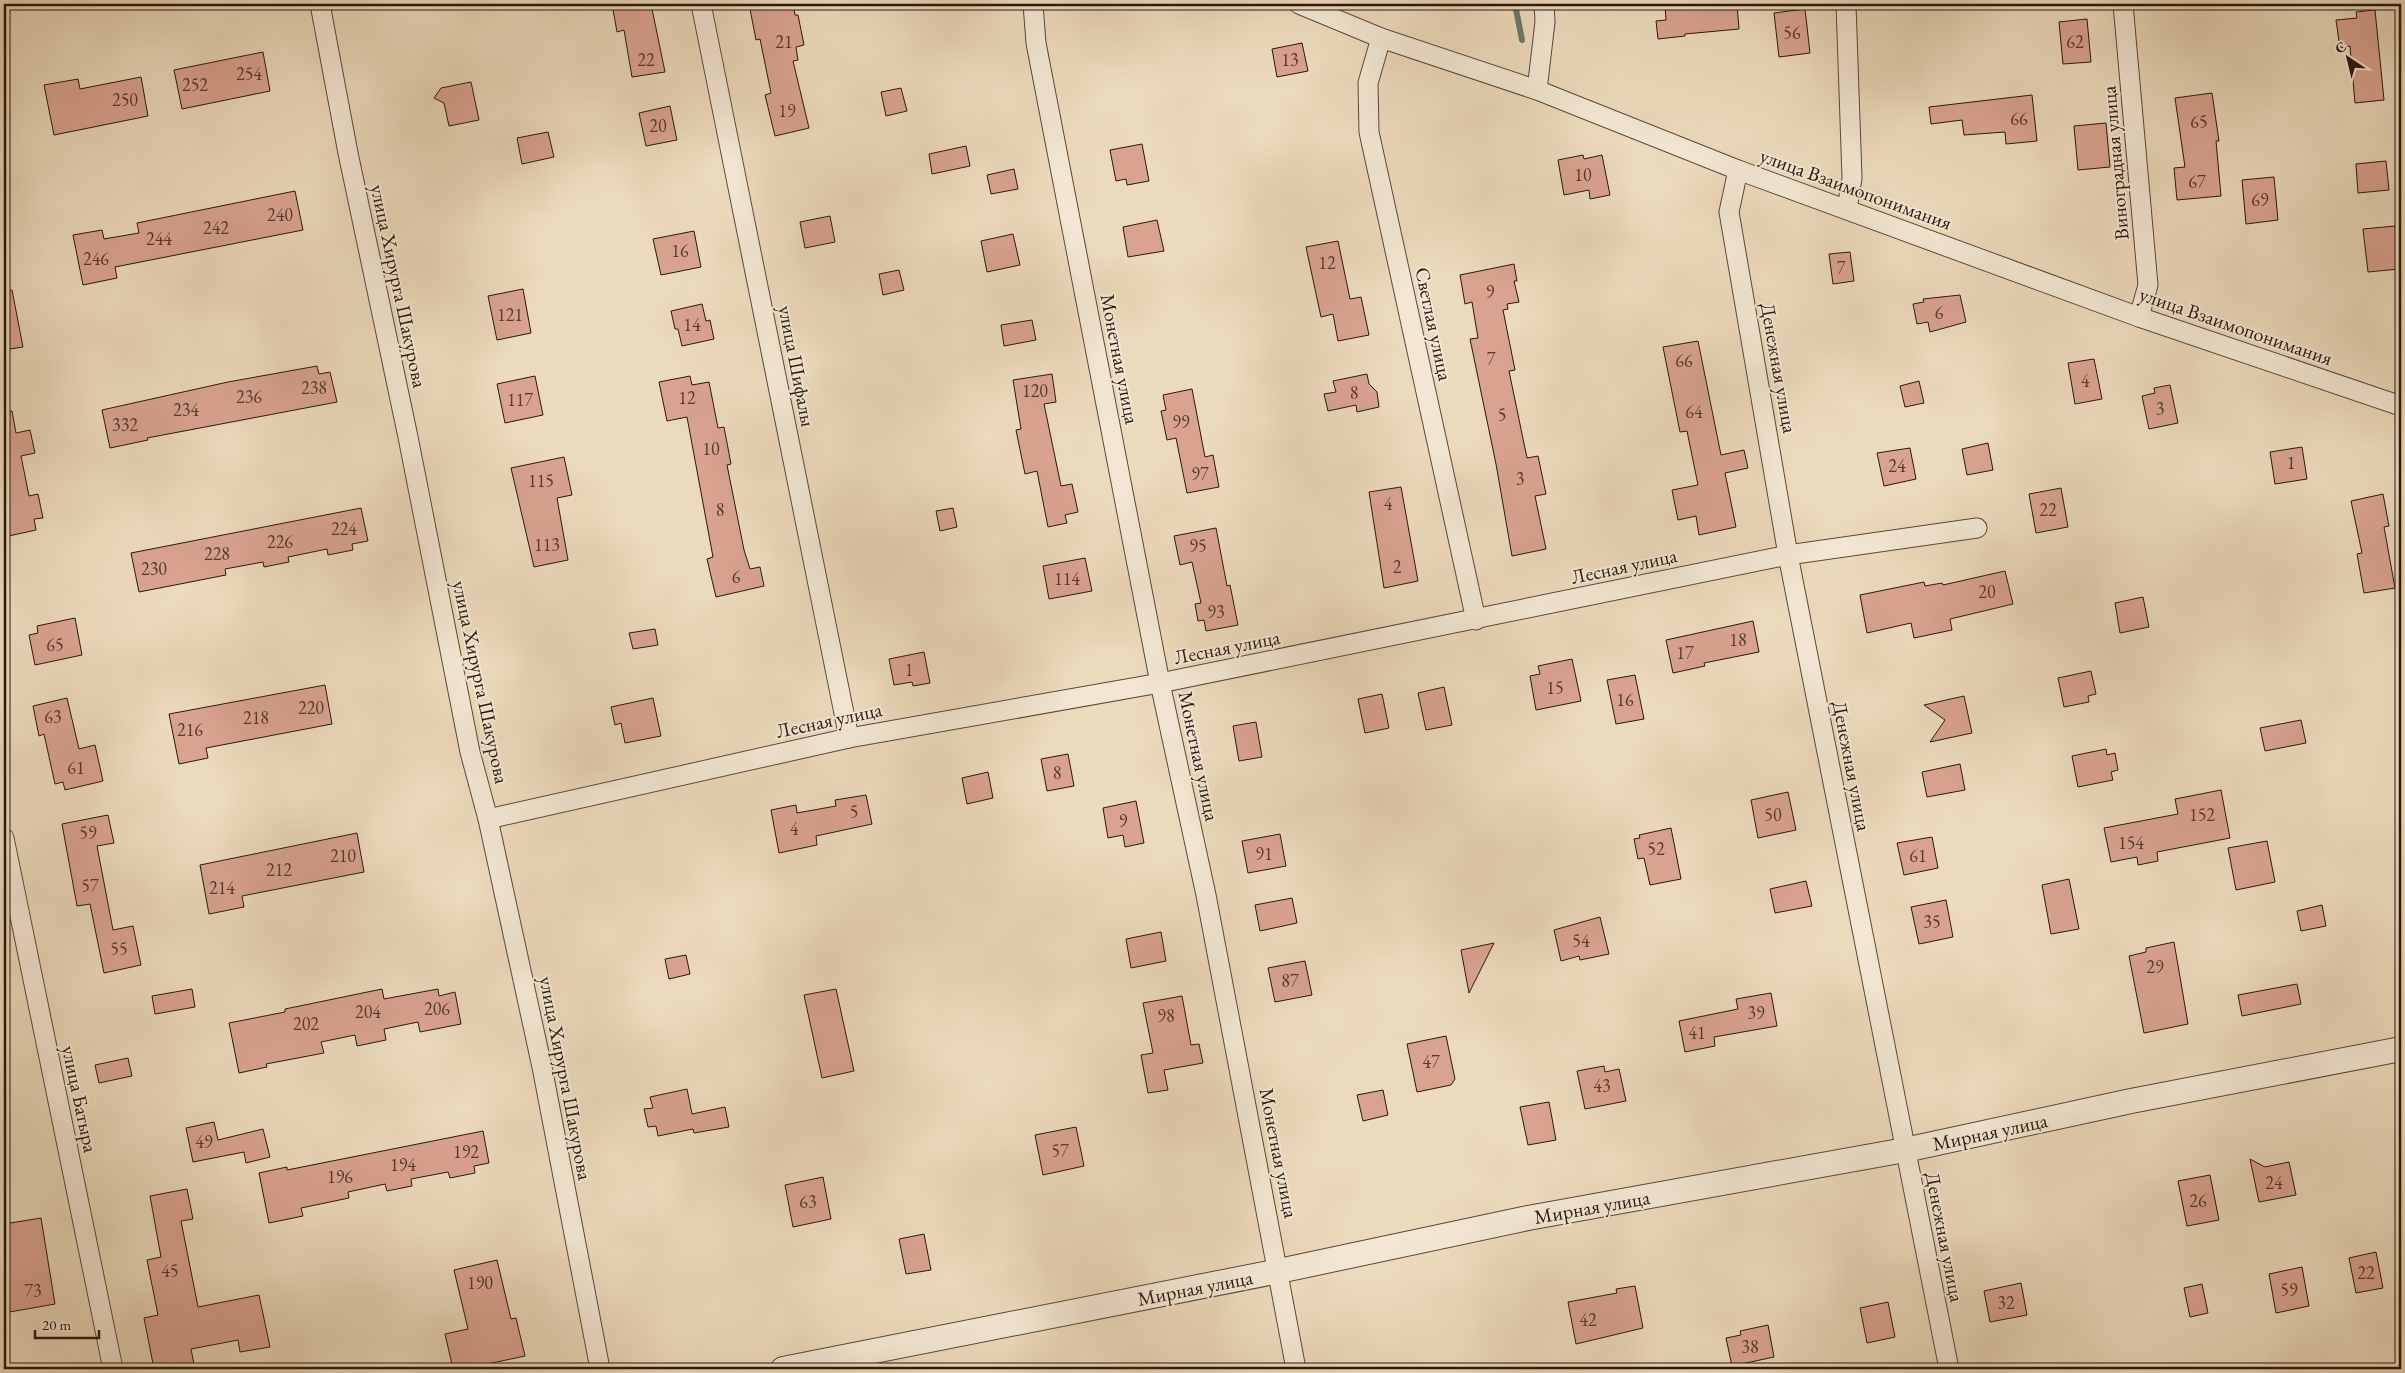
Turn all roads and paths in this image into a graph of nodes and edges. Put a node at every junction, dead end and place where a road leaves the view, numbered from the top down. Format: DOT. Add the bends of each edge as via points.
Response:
graph roads {
  1 [pos="320,4"];
  2 [pos="701,4"];
  3 [pos="1033,4"];
  4 [pos="1299,4"];
  5 [pos="1544,4"];
  6 [pos="1846,4"];
  7 [pos="2123,4"];
  8 [pos="1381,38"];
  9 [pos="1537,90"];
  10 [pos="1738,170"];
  11 [pos="1847,209"];
  12 [pos="2139,317"];
  13 [pos="2401,406"];
  14 [pos="1977,528"];
  15 [pos="1788,555"];
  16 [pos="1476,620"];
  17 [pos="1160,683"];
  18 [pos="849,738"];
  19 [pos="488,819"];
  20 [pos="4,838"];
  21 [pos="12,919"];
  22 [pos="2401,1049"];
  23 [pos="1905,1150"];
  24 [pos="1279,1271"];
  25 [pos="113,1369"];
  26 [pos="600,1369"];
  27 [pos="783,1369"];
  28 [pos="1296,1369"];
  29 [pos="1949,1369"];
  1 -- 19 [label="street, улица Хирурга Шакурова" via="470,752"];
  2 -- 18 [label="street, улица Шифалы"];
  3 -- 17 [label="street, Монетная улица" via="1036,43"];
  4 -- 8 [label="street, улица Взаимопонимания"];
  5 -- 9 [label="street"];
  6 -- 11 [label="street" via="1852,178"];
  7 -- 12 [label="street, Виноградная улица" via="2148,285"];
  8 -- 9 [label="street, улица Взаимопонимания"];
  8 -- 16 [label="street, Светлая улица" via="1368,83 1369,132"];
  9 -- 10 [label="street, улица Взаимопонимания"];
  10 -- 11 [label="street, улица Взаимопонимания"];
  10 -- 15 [label="street, Денежная улица" via="1729,212"];
  11 -- 12 [label="street, улица Взаимопонимания"];
  12 -- 13 [label="street, улица Взаимопонимания"];
  14 -- 15 [label="street, Лесная улица"];
  15 -- 16 [label="street, Лесная улица"];
  15 -- 23 [label="street, Денежная улица"];
  16 -- 17 [label="street, Лесная улица"];
  17 -- 18 [label="street, Лесная улица"];
  17 -- 24 [label="street, Монетная улица" via="1206,895"];
  18 -- 19 [label="street, Лесная улица"];
  19 -- 26 [label="street, улица Хирурга Шакурова" via="542,1067"];
  20 -- 21 [label="street, улица Батыра"];
  21 -- 25 [label="street, улица Батыра"];
  22 -- 23 [label="street, Мирная улица" via="2131,1101"];
  23 -- 24 [label="street, Мирная улица" via="1528,1218"];
  23 -- 29 [label="street, Денежная улица"];
  24 -- 27 [label="street, Мирная улица"];
  24 -- 28 [label="street, Монетная улица"];
}
